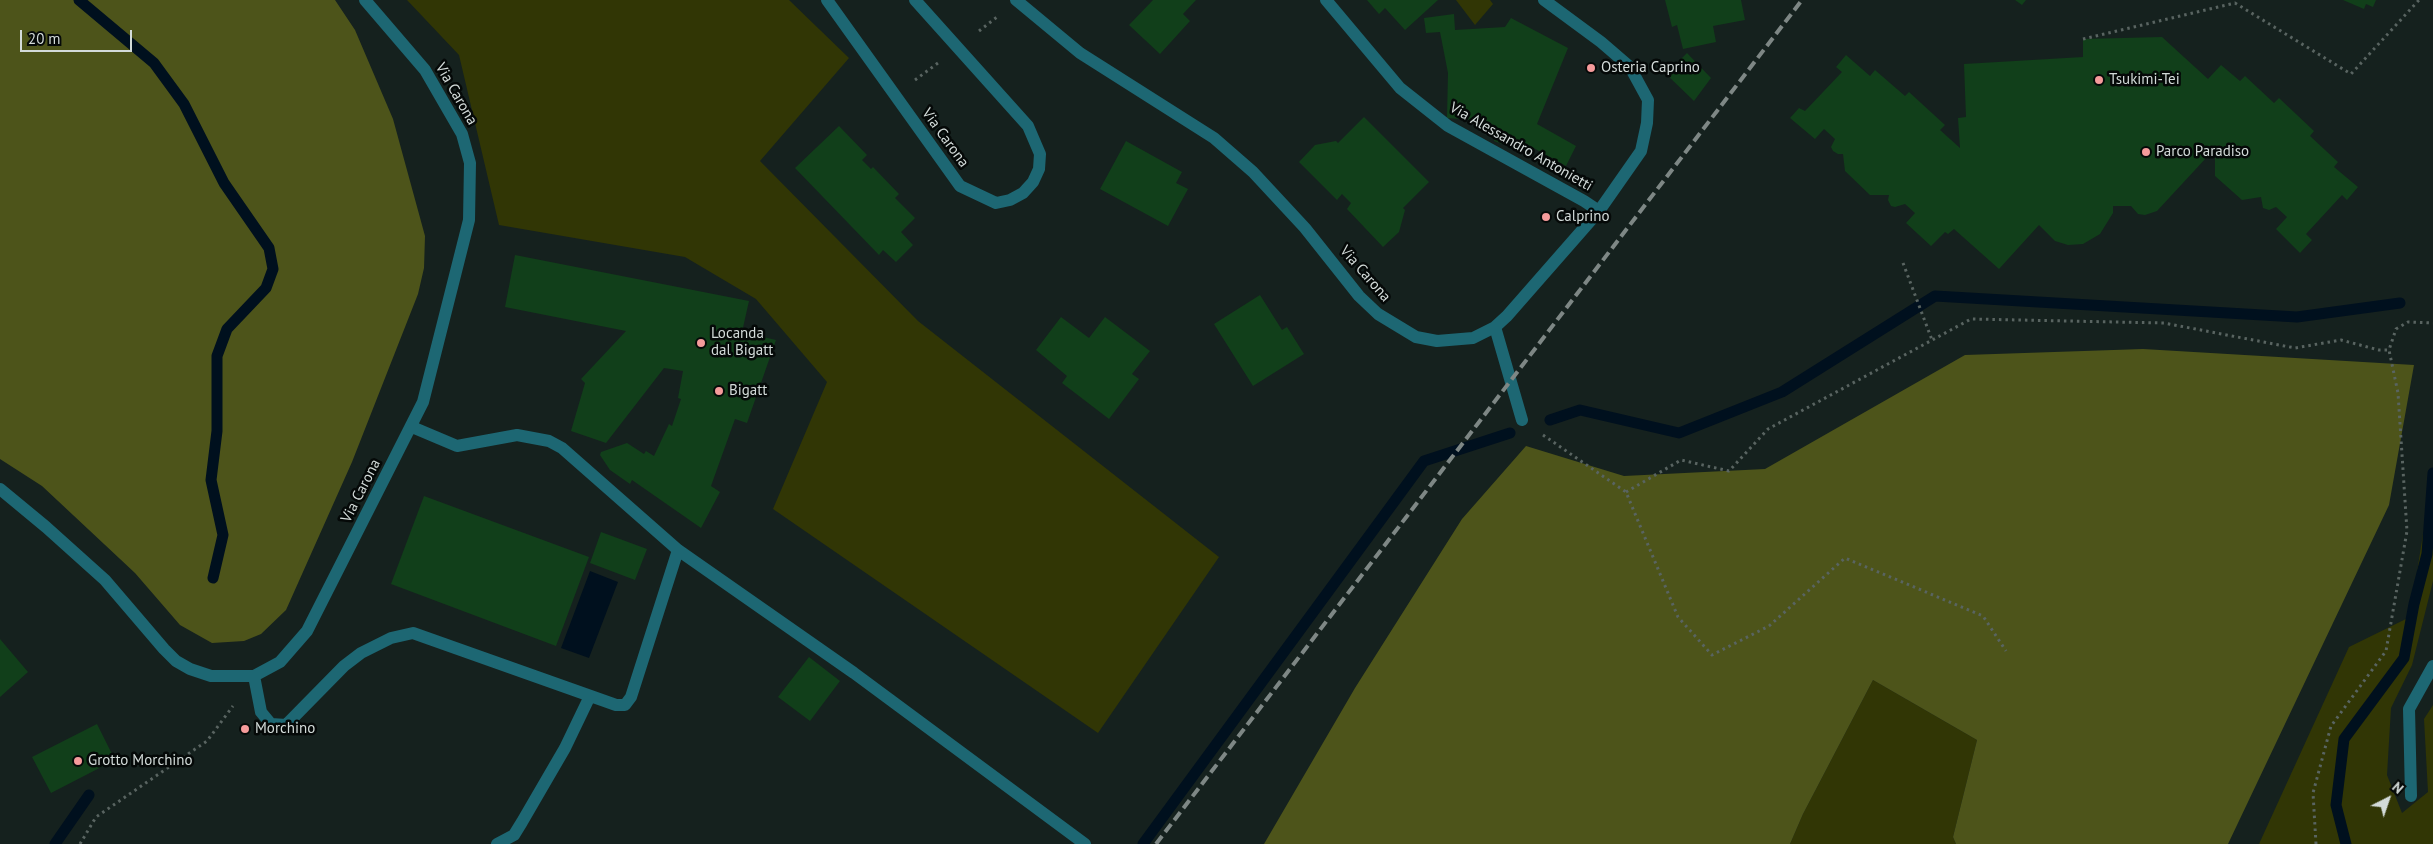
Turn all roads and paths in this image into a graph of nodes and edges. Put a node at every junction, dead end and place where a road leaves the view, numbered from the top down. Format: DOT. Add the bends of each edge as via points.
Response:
graph roads {
  1 [pos="364,0"];
  2 [pos="827,0"];
  3 [pos="915,0"];
  4 [pos="1016,0"];
  5 [pos="1326,0"];
  6 [pos="1544,0"];
  7 [pos="2419,0"];
  8 [pos="2083,39"];
  9 [pos="1599,211"];
  10 [pos="1902,263"];
  11 [pos="2433,323"];
  12 [pos="1495,327"];
  13 [pos="1932,340"];
  14 [pos="2389,350"];
  15 [pos="1522,420"];
  16 [pos="412,428"];
  17 [pos="0,489"];
  18 [pos="1626,492"];
  19 [pos="678,550"];
  20 [pos="2006,651"];
  21 [pos="2433,666"];
  22 [pos="254,676"];
  23 [pos="590,696"];
  24 [pos="2412,796"];
  25 [pos="80,844"];
  26 [pos="497,844"];
  27 [pos="1084,844"];
  28 [pos="2316,844"];
  1 -- 16 [label="street, Via Carona" via="425,70 462,134 470,163 470,220 423,402"];
  2 -- 3 [label="street, Via Carona" via="960,186 996,203 1010,200 1023,193 1039,169 1040,154 1028,126"];
  4 -- 12 [label="street, Via Carona" via="1080,53 1220,144 1253,172 1378,314 1416,337 1437,341 1473,338"];
  5 -- 9 [label="street, Via Alessandro Antonietti" via="1400,88 1448,126"];
  6 -- 9 [label="street, Via Carona" via="1630,67 1648,100 1641,151"];
  7 -- 8 [label="path" via="2351,74 2235,3"];
  9 -- 12 [label="street, Via Carona" via="1519,304"];
  10 -- 13 [label="path"];
  11 -- 14 [label="path" via="2408,322 2396,329"];
  12 -- 15 [label="street"];
  13 -- 14 [label="path" via="1971,319 2164,323 2295,348 2341,340"];
  13 -- 18 [label="path" via="1768,429 1729,471 1681,460"];
  14 -- 28 [label="path" via="2398,393 2407,531 2386,651 2331,726 2313,793"];
  15 -- 18 [label="path"];
  16 -- 19 [label="street" via="457,446 518,435 549,441 572,456"];
  16 -- 22 [label="street, Via Carona" via="307,631 280,662"];
  17 -- 22 [label="street, Via Carona" via="105,580 176,661 211,676"];
  18 -- 20 [label="path" via="1678,617 1712,655 1769,626 1845,558 1983,616"];
  19 -- 23 [label="street" via="631,697 625,705 616,705"];
  19 -- 27 [label="street" via="854,673"];
  21 -- 24 [label="street" via="2409,708"];
  22 -- 23 [label="street" via="260,712 272,724 286,725 355,658 390,638 413,633"];
  22 -- 25 [label="path" via="207,741 96,817"];
  23 -- 26 [label="street" via="565,748 514,835"];
}
